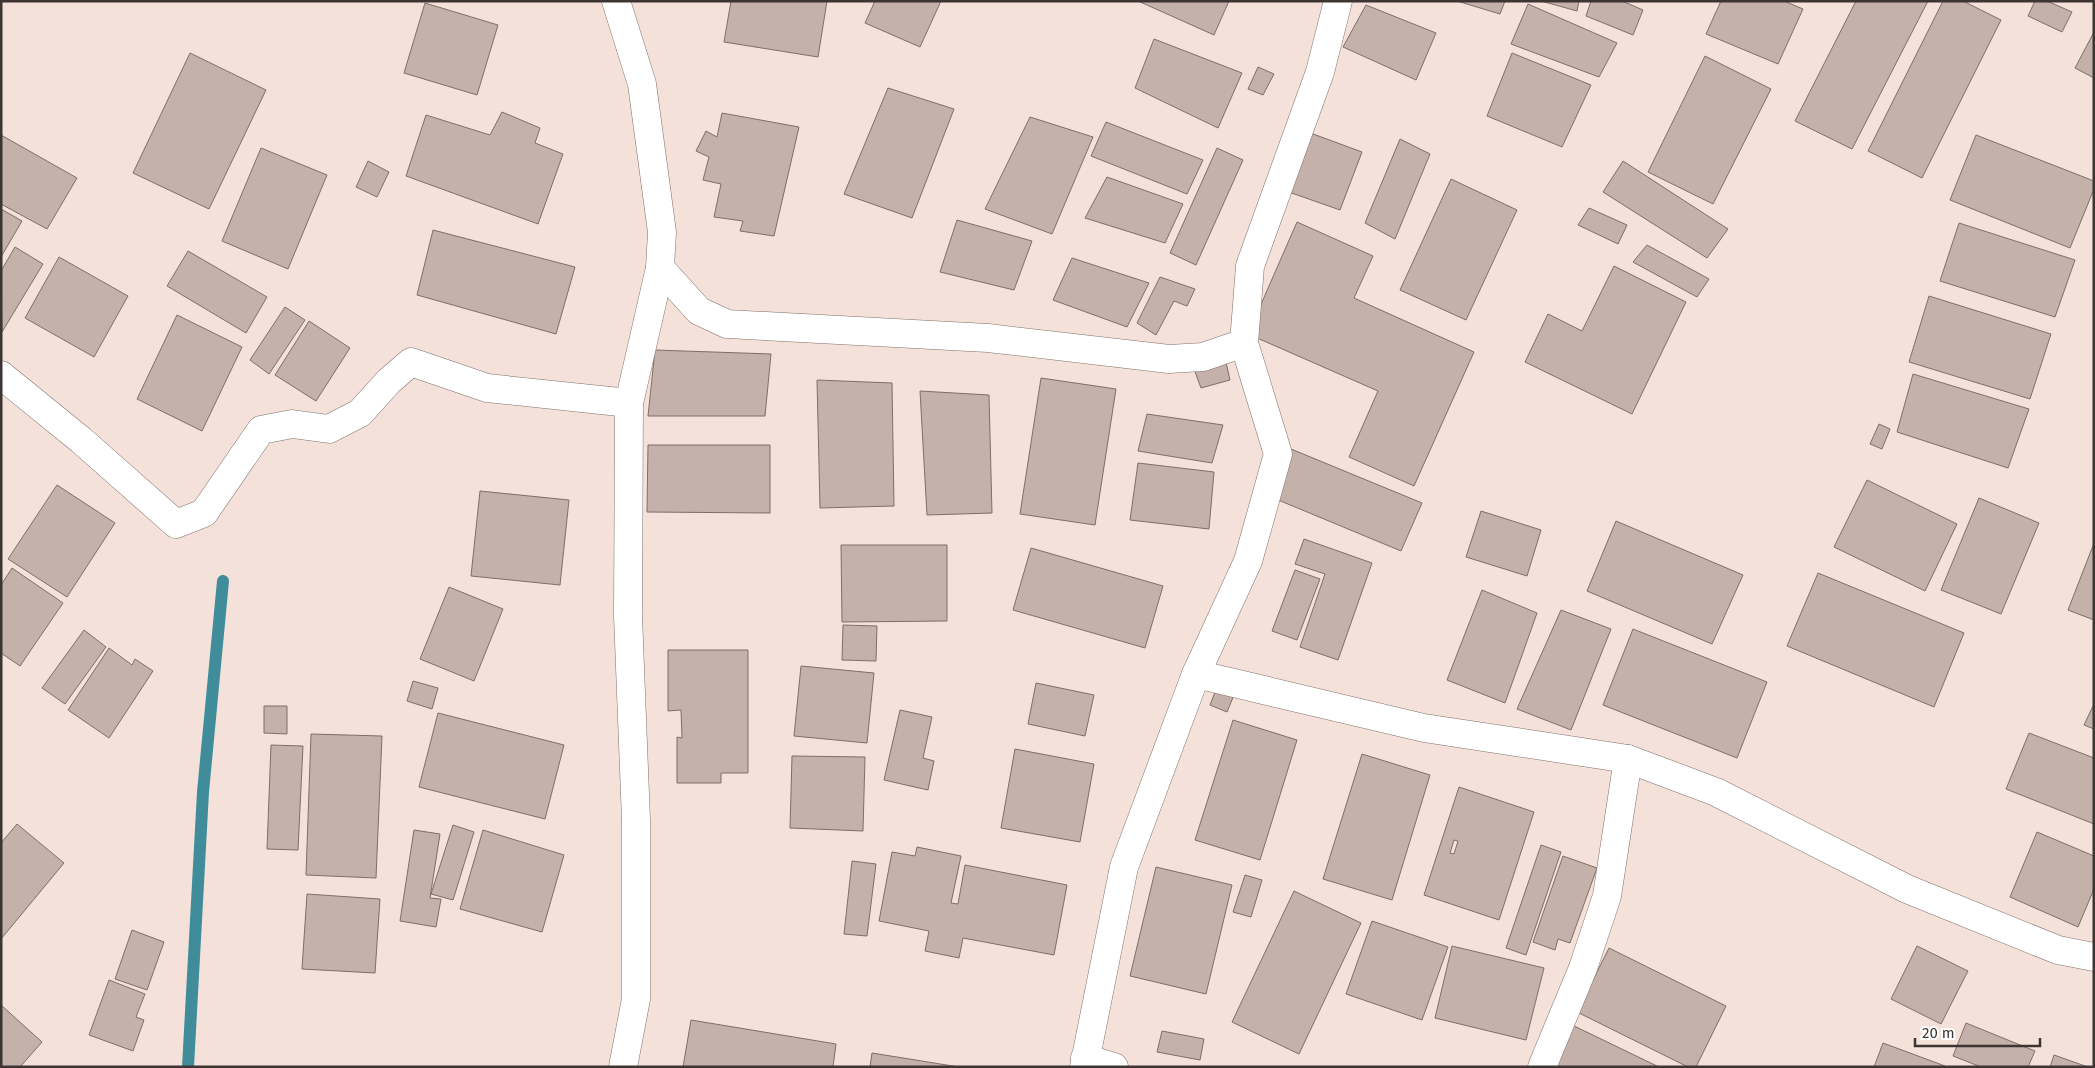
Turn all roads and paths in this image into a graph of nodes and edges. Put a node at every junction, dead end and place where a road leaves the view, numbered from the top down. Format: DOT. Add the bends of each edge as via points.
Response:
graph roads {
  1 [pos="616,1"];
  2 [pos="1338,1"];
  3 [pos="660,268"];
  4 [pos="1244,343"];
  5 [pos="1,374"];
  6 [pos="629,403"];
  7 [pos="1196,674"];
  8 [pos="1628,758"];
  9 [pos="2094,957"];
  10 [pos="1085,1063"];
  11 [pos="624,1067"];
  12 [pos="1114,1067"];
  13 [pos="1542,1067"];
  1 -- 3 [label="street" via="642,84 662,232"];
  2 -- 4 [label="street" via="1320,72 1250,266"];
  3 -- 4 [label="street" via="698,311 727,324 988,338 1169,359 1203,357"];
  3 -- 6 [label="street"];
  4 -- 7 [label="street" via="1278,454 1248,561"];
  5 -- 6 [label="street" via="176,524 204,514 261,430 292,424 329,429 360,412 411,362 487,388"];
  6 -- 11 [label="street" via="628,616 636,820 636,999"];
  7 -- 8 [label="street" via="1424,728"];
  7 -- 10 [label="street" via="1124,867"];
  8 -- 9 [label="street" via="1716,792 1907,889 2058,950"];
  8 -- 13 [label="street" via="1607,896"];
  10 -- 12 [label="street"];
}
